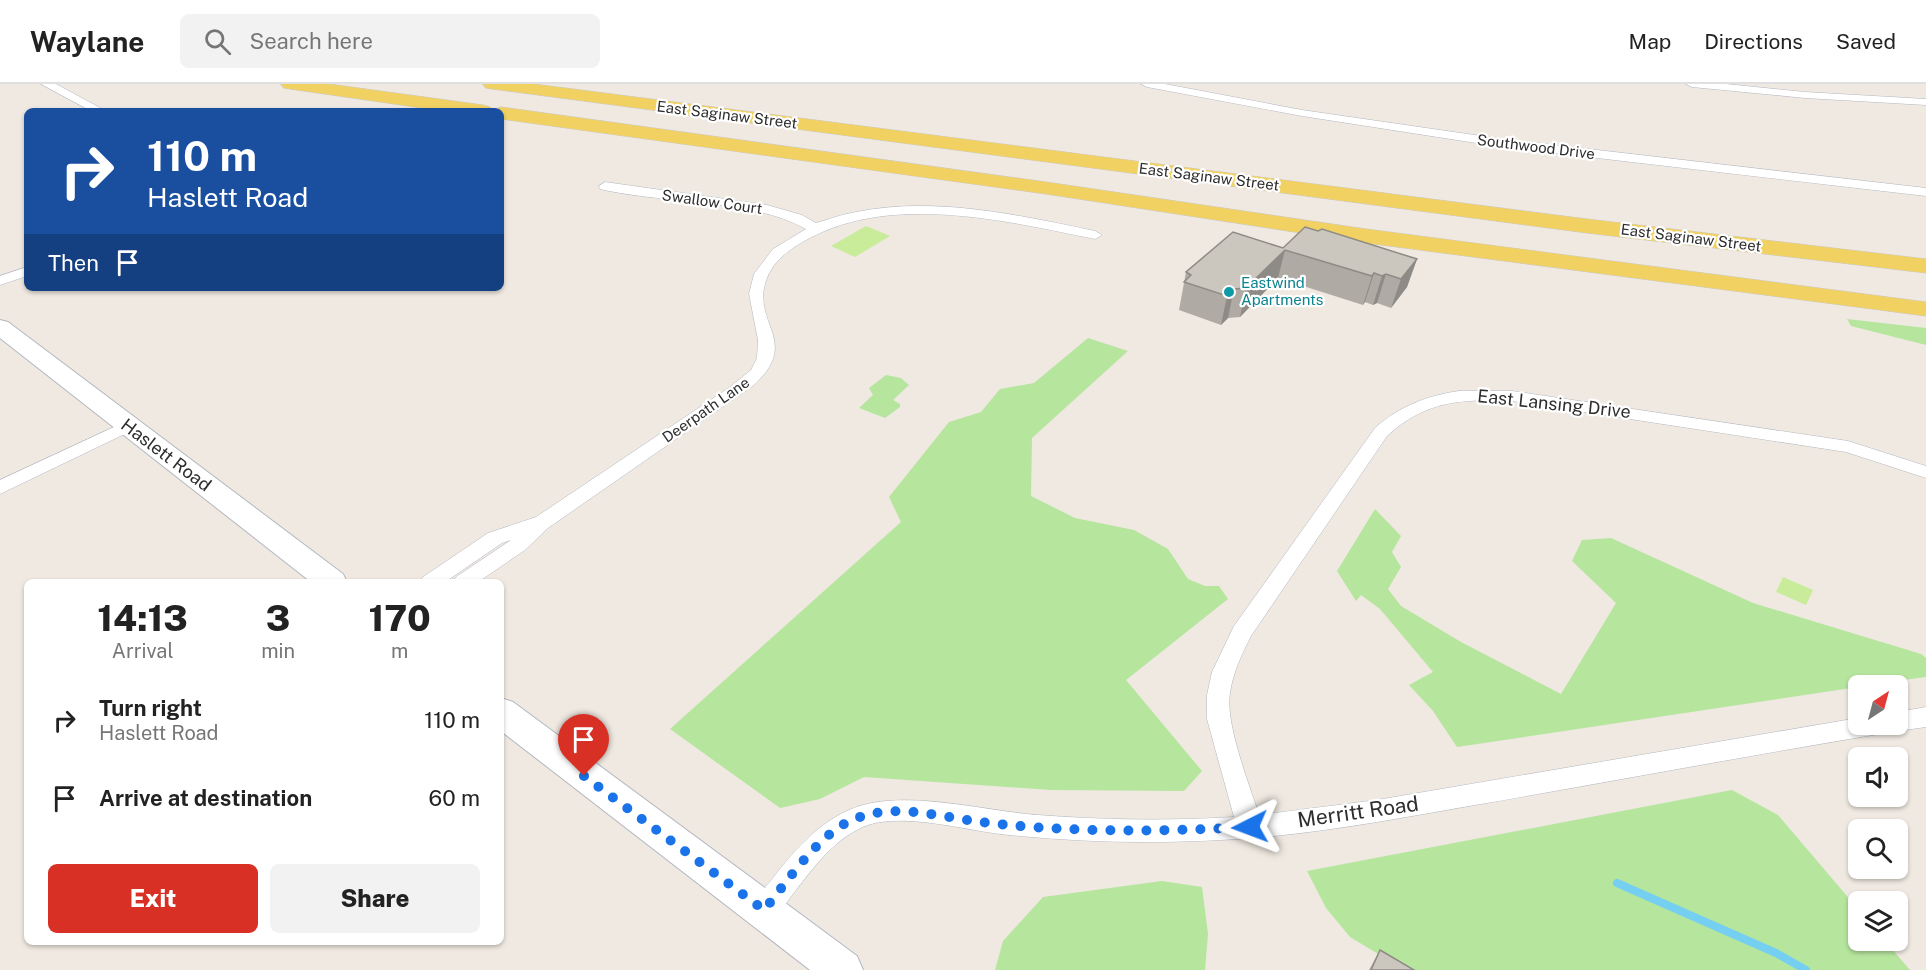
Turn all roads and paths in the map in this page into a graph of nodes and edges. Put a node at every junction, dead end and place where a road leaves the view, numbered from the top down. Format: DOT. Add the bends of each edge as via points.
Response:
graph roads {
  1 [pos="47,84"];
  2 [pos="290,84"];
  3 [pos="492,84"];
  4 [pos="1148,84"];
  5 [pos="1237,84"];
  6 [pos="1694,84"];
  7 [pos="1754,87"];
  8 [pos="1228,99"];
  9 [pos="1926,102"];
  10 [pos="94,108"];
  11 [pos="462,108"];
  12 [pos="504,113"];
  13 [pos="605,186"];
  14 [pos="1926,192"];
  15 [pos="815,228"];
  16 [pos="1095,235"];
  17 [pos="1926,266"];
  18 [pos="24,272"];
  19 [pos="0,281"];
  20 [pos="1926,309"];
  21 [pos="0,327"];
  22 [pos="127,426"];
  23 [pos="1926,472"];
  24 [pos="0,488"];
  25 [pos="542,522"];
  26 [pos="328,579"];
  27 [pos="434,579"];
  28 [pos="467,579"];
  29 [pos="504,714"];
  30 [pos="1926,717"];
  31 [pos="1908,720"];
  32 [pos="1848,729"];
  33 [pos="1250,827"];
  34 [pos="764,910"];
  35 [pos="843,970"];
  1 -- 10 [label="street"];
  2 -- 11 [label="main road"];
  3 -- 17 [label="main road, East Saginaw Street" via="1563,223"];
  4 -- 8 [label="street, Southwood Drive"];
  5 -- 8 [label="street"];
  6 -- 7 [label="street"];
  7 -- 9 [label="street"];
  8 -- 14 [label="street, Southwood Drive" via="1502,143"];
  12 -- 20 [label="main road, East Saginaw Street" via="1366,236"];
  13 -- 15 [label="street, Swallow Court" via="767,210 797,218"];
  15 -- 16 [label="street, Deerpath Lane" via="869,214 918,210 961,213"];
  15 -- 25 [label="street, Deerpath Lane" via="773,257 757,287 756,298 768,343 763,368 736,391"];
  18 -- 19 [label="street"];
  21 -- 22 [label="main road, Haslett Road"];
  22 -- 24 [label="street"];
  22 -- 26 [label="main road, Haslett Road"];
  23 -- 33 [label="street, East Lansing Drive" via="1848,447 1523,398 1470,395 1437,398 1417,406 1381,432 1242,632 1223,672 1218,694 1219,719"];
  25 -- 27 [label="street, Deerpath Lane" via="495,538"];
  25 -- 28 [label="street, Deerpath Lane" via="518,545"];
  29 -- 34 [label="main road"];
  30 -- 31 [label="street"];
  32 -- 33 [label="street, Merritt Road" via="1361,814"];
  33 -- 34 [label="street, Merritt Road" via="1068,829 920,812 877,812 848,822 820,843"];
  34 -- 35 [label="main road"];
}
